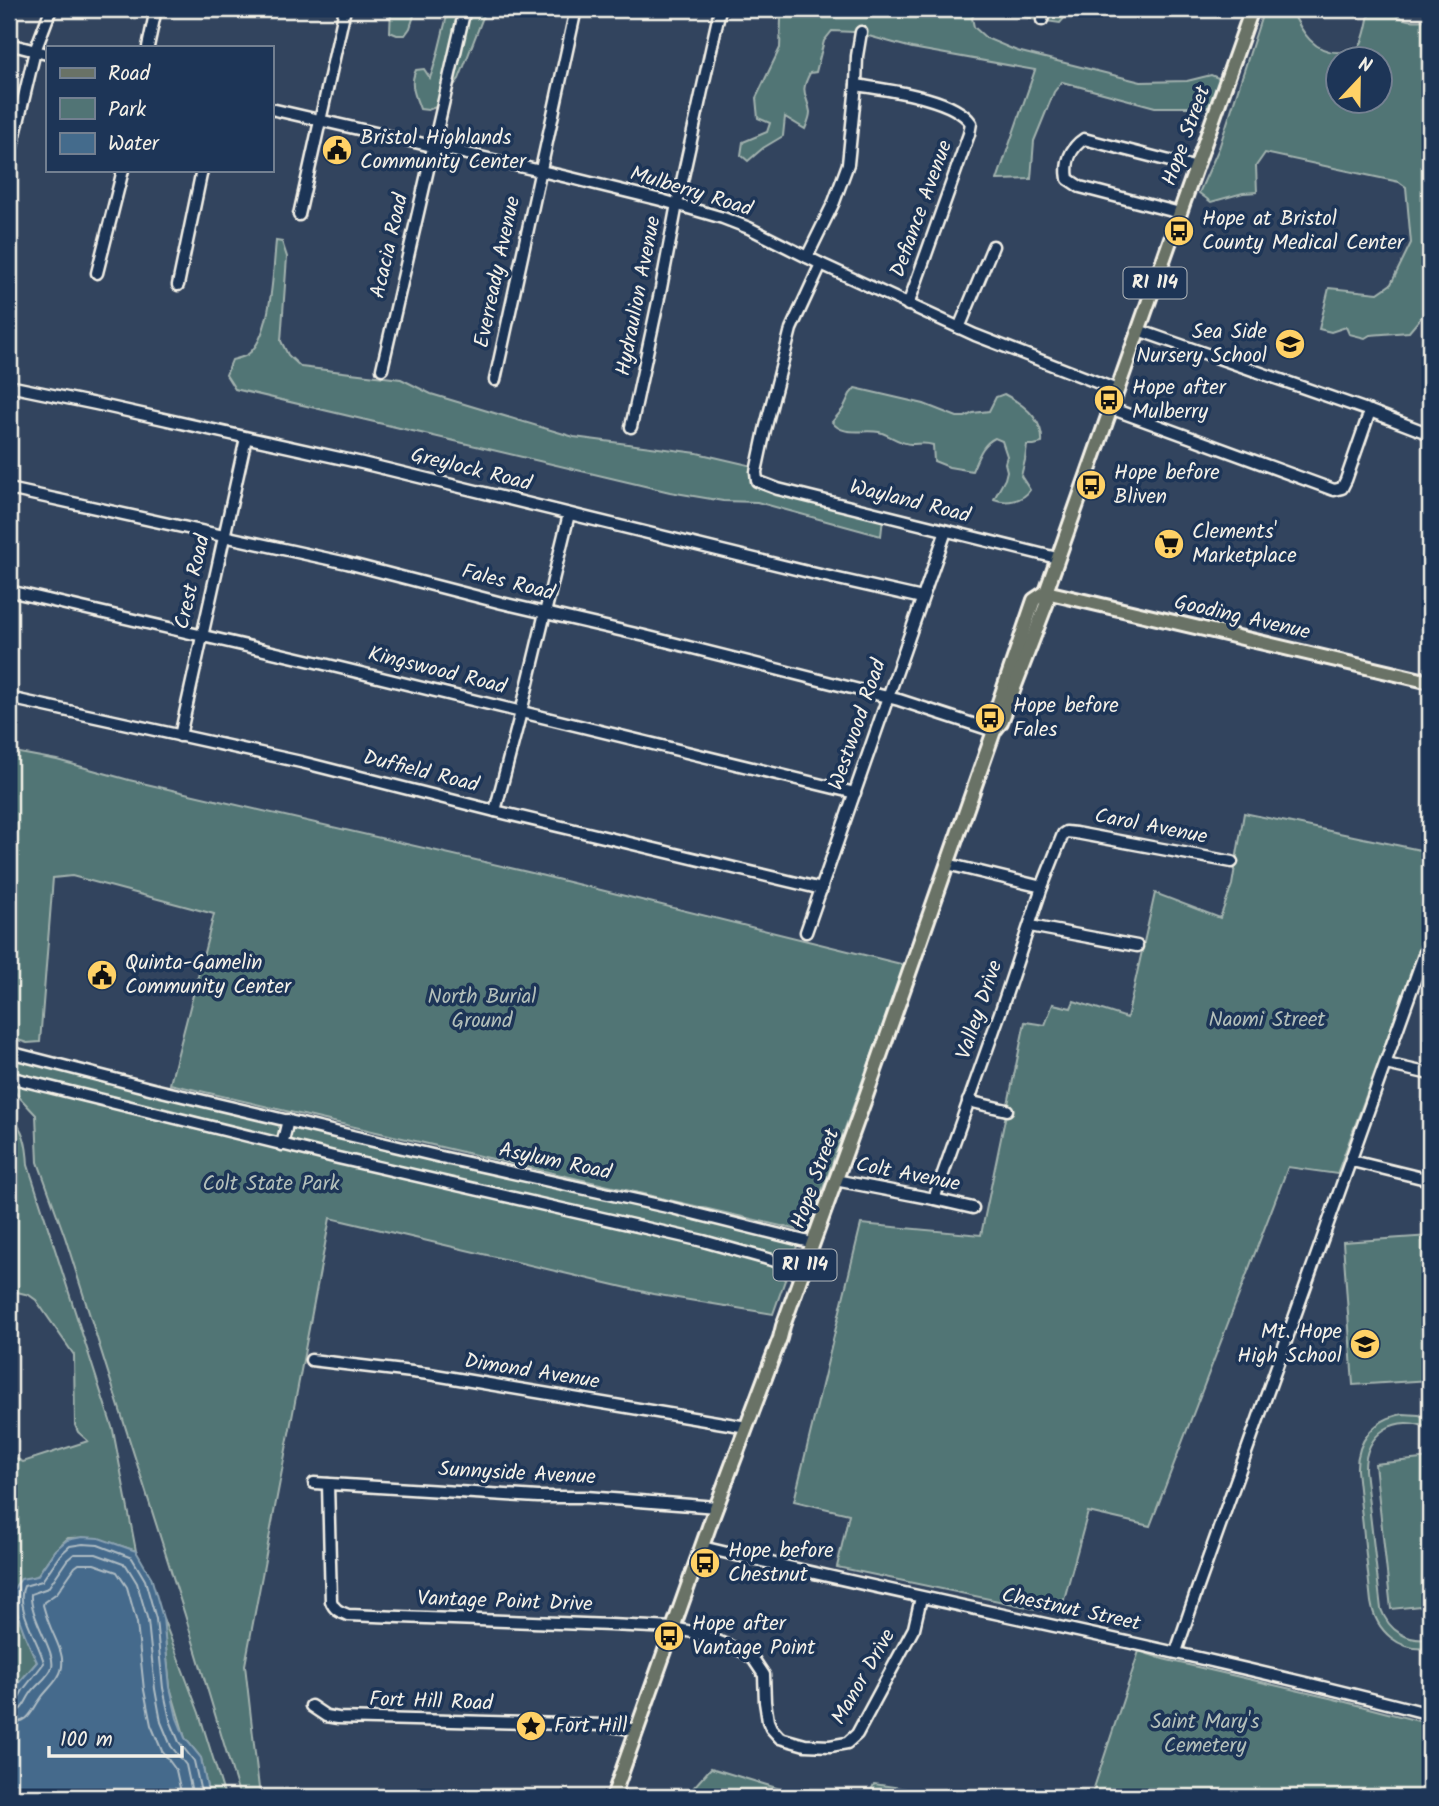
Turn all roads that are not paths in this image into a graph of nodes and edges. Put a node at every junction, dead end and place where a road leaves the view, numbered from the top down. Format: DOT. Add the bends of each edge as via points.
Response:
graph roads {
  1 [pos="51,9"];
  2 [pos="156,9"];
  3 [pos="345,9"];
  4 [pos="465,9"];
  5 [pos="576,9"];
  6 [pos="720,9"];
  7 [pos="1046,9"];
  8 [pos="1252,9"];
  9 [pos="1042,20"];
  10 [pos="861,32"];
  11 [pos="9,44"];
  12 [pos="148,46"];
  13 [pos="35,51"];
  14 [pos="46,54"];
  15 [pos="856,85"];
  16 [pos="273,109"];
  17 [pos="320,120"];
  18 [pos="432,147"];
  19 [pos="9,160"];
  20 [pos="1196,168"];
  21 [pos="540,171"];
  22 [pos="122,172"];
  23 [pos="202,172"];
  24 [pos="677,204"];
  25 [pos="1180,214"];
  26 [pos="299,215"];
  27 [pos="993,246"];
  28 [pos="807,257"];
  29 [pos="821,264"];
  30 [pos="97,273"];
  31 [pos="178,285"];
  32 [pos="908,305"];
  33 [pos="959,328"];
  34 [pos="1138,331"];
  35 [pos="382,369"];
  36 [pos="495,380"];
  37 [pos="9,386"];
  38 [pos="1117,390"];
  39 [pos="1110,408"];
  40 [pos="1370,411"];
  41 [pos="631,427"];
  42 [pos="1430,435"];
  43 [pos="246,438"];
  44 [pos="9,489"];
  45 [pos="569,514"];
  46 [pos="946,531"];
  47 [pos="224,536"];
  48 [pos="1058,558"];
  49 [pos="9,591"];
  50 [pos="1046,592"];
  51 [pos="922,598"];
  52 [pos="546,612"];
  53 [pos="201,635"];
  54 [pos="1430,682"];
  55 [pos="888,697"];
  56 [pos="9,698"];
  57 [pos="522,712"];
  58 [pos="994,731"];
  59 [pos="180,736"];
  60 [pos="855,793"];
  61 [pos="495,811"];
  62 [pos="1063,834"];
  63 [pos="1232,862"];
  64 [pos="947,864"];
  65 [pos="1042,887"];
  66 [pos="822,889"];
  67 [pos="1030,926"];
  68 [pos="806,932"];
  69 [pos="1430,938"];
  70 [pos="1137,946"];
  71 [pos="9,1052"];
  72 [pos="1386,1064"];
  73 [pos="1430,1074"];
  74 [pos="9,1077"];
  75 [pos="968,1101"];
  76 [pos="1007,1110"];
  77 [pos="288,1120"];
  78 [pos="282,1145"];
  79 [pos="1352,1161"];
  80 [pos="835,1180"];
  81 [pos="1430,1180"];
  82 [pos="934,1199"];
  83 [pos="973,1208"];
  84 [pos="813,1243"];
  85 [pos="804,1269"];
  86 [pos="311,1360"];
  87 [pos="747,1427"];
  88 [pos="314,1483"];
  89 [pos="328,1484"];
  90 [pos="717,1507"];
  91 [pos="702,1548"];
  92 [pos="921,1598"];
  93 [pos="673,1629"];
  94 [pos="1176,1652"];
  95 [pos="311,1706"];
  96 [pos="1430,1714"];
  97 [pos="638,1730"];
  98 [pos="613,1797"];
  1 -- 13 [label="street"];
  2 -- 12 [label="street"];
  3 -- 17 [label="street"];
  4 -- 18 [label="street, Acacia Road"];
  5 -- 21 [label="street, Everready Avenue"];
  6 -- 24 [label="street, Hydraulion Avenue"];
  7 -- 9 [label="street"];
  8 -- 20 [label="main road, Hope Street / RI 114"];
  10 -- 15 [label="street"];
  11 -- 13 [label="street"];
  13 -- 14 [label="street"];
  13 -- 19 [label="street"];
  15 -- 28 [label="street" via="848,164"];
  15 -- 32 [label="street, Defiance Avenue" via="931,100 962,113 971,123"];
  16 -- 17 [label="street, Mulberry Road"];
  17 -- 18 [label="street, Mulberry Road"];
  17 -- 26 [label="street"];
  18 -- 21 [label="street, Mulberry Road"];
  18 -- 35 [label="street, Acacia Road"];
  20 -- 25 [label="main road, Hope Street / RI 114"];
  20 -- 25 [label="street" via="1084,139 1076,144 1068,162 1068,179 1080,187"];
  21 -- 24 [label="street, Mulberry Road"];
  21 -- 36 [label="street, Everready Avenue"];
  22 -- 30 [label="street"];
  23 -- 31 [label="street"];
  24 -- 28 [label="street, Mulberry Road" via="731,221"];
  24 -- 41 [label="street, Hydraulion Avenue"];
  25 -- 34 [label="main road, Hope Street / RI 114"];
  27 -- 33 [label="street"];
  28 -- 29 [label="street, Mulberry Road"];
  29 -- 32 [label="street, Mulberry Road"];
  29 -- 46 [label="street, Wayland Road" via="791,329 756,479 778,489"];
  32 -- 33 [label="street, Mulberry Road"];
  33 -- 38 [label="street, Mulberry Road"];
  34 -- 38 [label="main road, Hope Street / RI 114"];
  34 -- 40 [label="street"];
  37 -- 43 [label="street, Greylock Road"];
  38 -- 39 [label="main road, Hope Street / RI 114"];
  39 -- 40 [label="street" via="1330,489 1342,488"];
  39 -- 48 [label="main road, Hope Street / RI 114"];
  40 -- 42 [label="street"];
  43 -- 45 [label="street, Greylock Road"];
  43 -- 47 [label="street, Crest Road"];
  44 -- 47 [label="street, Fales Road"];
  45 -- 51 [label="street, Greylock Road"];
  45 -- 52 [label="street"];
  46 -- 48 [label="street, Wayland Road"];
  46 -- 51 [label="street, Westwood Road"];
  47 -- 52 [label="street, Fales Road"];
  47 -- 53 [label="street, Crest Road"];
  48 -- 50 [label="main road, Hope Street / RI 114"];
  49 -- 53 [label="street, Kingswood Road"];
  50 -- 54 [label="main road, Gooding Avenue"];
  50 -- 58 [label="main road, Hope Street / RI 114" via="1034,600 993,720"];
  51 -- 55 [label="street, Westwood Road"];
  52 -- 55 [label="street, Fales Road"];
  52 -- 57 [label="street"];
  53 -- 57 [label="street, Kingswood Road"];
  53 -- 59 [label="street, Crest Road"];
  55 -- 58 [label="street, Fales Road"];
  55 -- 60 [label="street, Westwood Road"];
  56 -- 59 [label="street, Duffield Road"];
  57 -- 60 [label="street, Kingswood Road"];
  57 -- 61 [label="street"];
  58 -- 64 [label="main road, Hope Street / RI 114"];
  59 -- 61 [label="street, Duffield Road"];
  60 -- 66 [label="street, Westwood Road"];
  61 -- 66 [label="street, Duffield Road"];
  62 -- 63 [label="street, Carol Avenue" via="1076,832"];
  62 -- 65 [label="street, Valley Drive"];
  64 -- 65 [label="street"];
  64 -- 80 [label="main road, Hope Street / RI 114"];
  65 -- 67 [label="street, Valley Drive"];
  66 -- 68 [label="street, Westwood Road"];
  67 -- 70 [label="street"];
  67 -- 75 [label="street, Valley Drive"];
  69 -- 72 [label="street"];
  71 -- 77 [label="street, Asylum Road"];
  72 -- 73 [label="street"];
  72 -- 79 [label="street"];
  74 -- 78 [label="street, Asylum Road"];
  75 -- 76 [label="street"];
  75 -- 82 [label="street, Valley Drive"];
  77 -- 78 [label="street"];
  77 -- 84 [label="street, Asylum Road"];
  78 -- 85 [label="street, Asylum Road" via="704,1241"];
  79 -- 81 [label="street"];
  79 -- 94 [label="street"];
  80 -- 82 [label="street, Colt Avenue"];
  80 -- 84 [label="main road, Hope Street / RI 114"];
  82 -- 83 [label="street, Colt Avenue"];
  84 -- 85 [label="main road, Hope Street / RI 114"];
  85 -- 87 [label="main road, Hope Street / RI 114"];
  86 -- 87 [label="street, Dimond Avenue" via="429,1374"];
  87 -- 90 [label="main road, Hope Street / RI 114"];
  88 -- 89 [label="street, Sunnyside Avenue"];
  89 -- 90 [label="street, Sunnyside Avenue"];
  89 -- 93 [label="street, Vantage Point Drive" via="331,1601 348,1615"];
  90 -- 91 [label="main road, Hope Street / RI 114"];
  91 -- 92 [label="street, Chestnut Street"];
  91 -- 93 [label="main road, Hope Street / RI 114"];
  92 -- 93 [label="street, Manor Drive" via="914,1628 868,1716 854,1738 840,1745 805,1745 780,1738 768,1721 764,1675 754,1660 697,1633"];
  92 -- 94 [label="street, Chestnut Street"];
  93 -- 97 [label="main road, Hope Street / RI 114"];
  94 -- 96 [label="street, Chestnut Street"];
  95 -- 97 [label="street, Fort Hill Road" via="338,1718"];
  97 -- 98 [label="main road, Hope Street / RI 114"];
}
